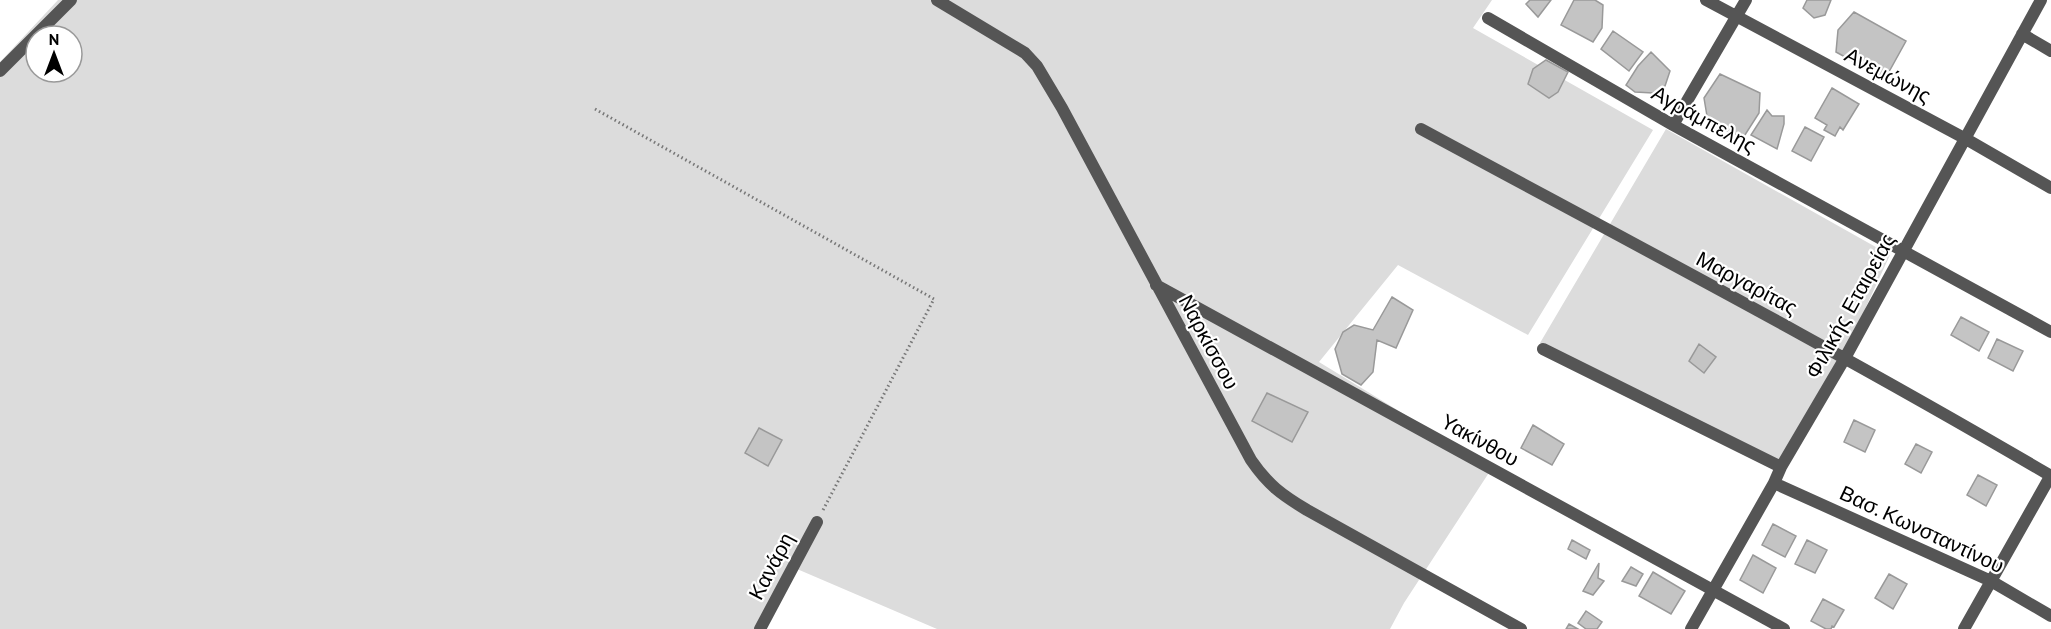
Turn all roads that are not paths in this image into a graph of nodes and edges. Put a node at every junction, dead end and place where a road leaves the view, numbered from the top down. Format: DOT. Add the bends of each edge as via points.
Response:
graph roads {
  1 [pos="71,0"];
  2 [pos="937,0"];
  3 [pos="1706,0"];
  4 [pos="1746,0"];
  5 [pos="2041,0"];
  6 [pos="1735,17"];
  7 [pos="1488,18"];
  8 [pos="2022,34"];
  9 [pos="2051,51"];
  10 [pos="0,71"];
  11 [pos="1674,125"];
  12 [pos="1421,129"];
  13 [pos="1966,139"];
  14 [pos="2051,188"];
  15 [pos="1903,251"];
  16 [pos="1156,285"];
  17 [pos="2051,332"];
  18 [pos="1543,349"];
  19 [pos="1845,358"];
  20 [pos="1781,467"];
  21 [pos="2051,476"];
  22 [pos="1774,483"];
  23 [pos="817,522"];
  24 [pos="1991,581"];
  25 [pos="1712,590"];
  26 [pos="2051,616"];
  27 [pos="764,628"];
  28 [pos="1521,629"];
  29 [pos="1691,629"];
  30 [pos="1784,629"];
  31 [pos="1964,629"];
  1 -- 10 [label="street"];
  2 -- 16 [label="street, Ναρκίσσου" via="1012,44 1037,66"];
  3 -- 6 [label="street, Ανεμώνης"];
  4 -- 6 [label="street"];
  5 -- 8 [label="street, Φιλικής Εταιρείας"];
  6 -- 11 [label="street"];
  6 -- 13 [label="street, Ανεμώνης"];
  7 -- 11 [label="street, Αγράμπελης"];
  8 -- 9 [label="street"];
  8 -- 13 [label="street, Φιλικής Εταιρείας"];
  11 -- 15 [label="street, Αγράμπελης"];
  12 -- 19 [label="street, Μαργαρίτας"];
  13 -- 14 [label="street, Ανεμώνης"];
  13 -- 15 [label="street, Φιλικής Εταιρείας"];
  15 -- 17 [label="street, Αγράμπελης"];
  15 -- 19 [label="street, Φιλικής Εταιρείας"];
  16 -- 25 [label="street, Υακίνθου"];
  16 -- 28 [label="street, Ναρκίσσου" via="1264,479 1307,510"];
  18 -- 20 [label="street"];
  19 -- 20 [label="street, Φιλικής Εταιρείας"];
  19 -- 21 [label="street, Μαργαρίτας"];
  20 -- 22 [label="street, Φιλικής Εταιρείας"];
  21 -- 24 [label="street"];
  22 -- 24 [label="street, Βασ. Κωνσταντίνου"];
  22 -- 25 [label="street, Φιλικής Εταιρείας"];
  23 -- 27 [label="street, Κανάρη"];
  24 -- 26 [label="street, Βασ. Κωνσταντίνου"];
  24 -- 31 [label="street"];
  25 -- 29 [label="street, Φιλικής Εταιρείας"];
  25 -- 30 [label="street, Υακίνθου"];
}
